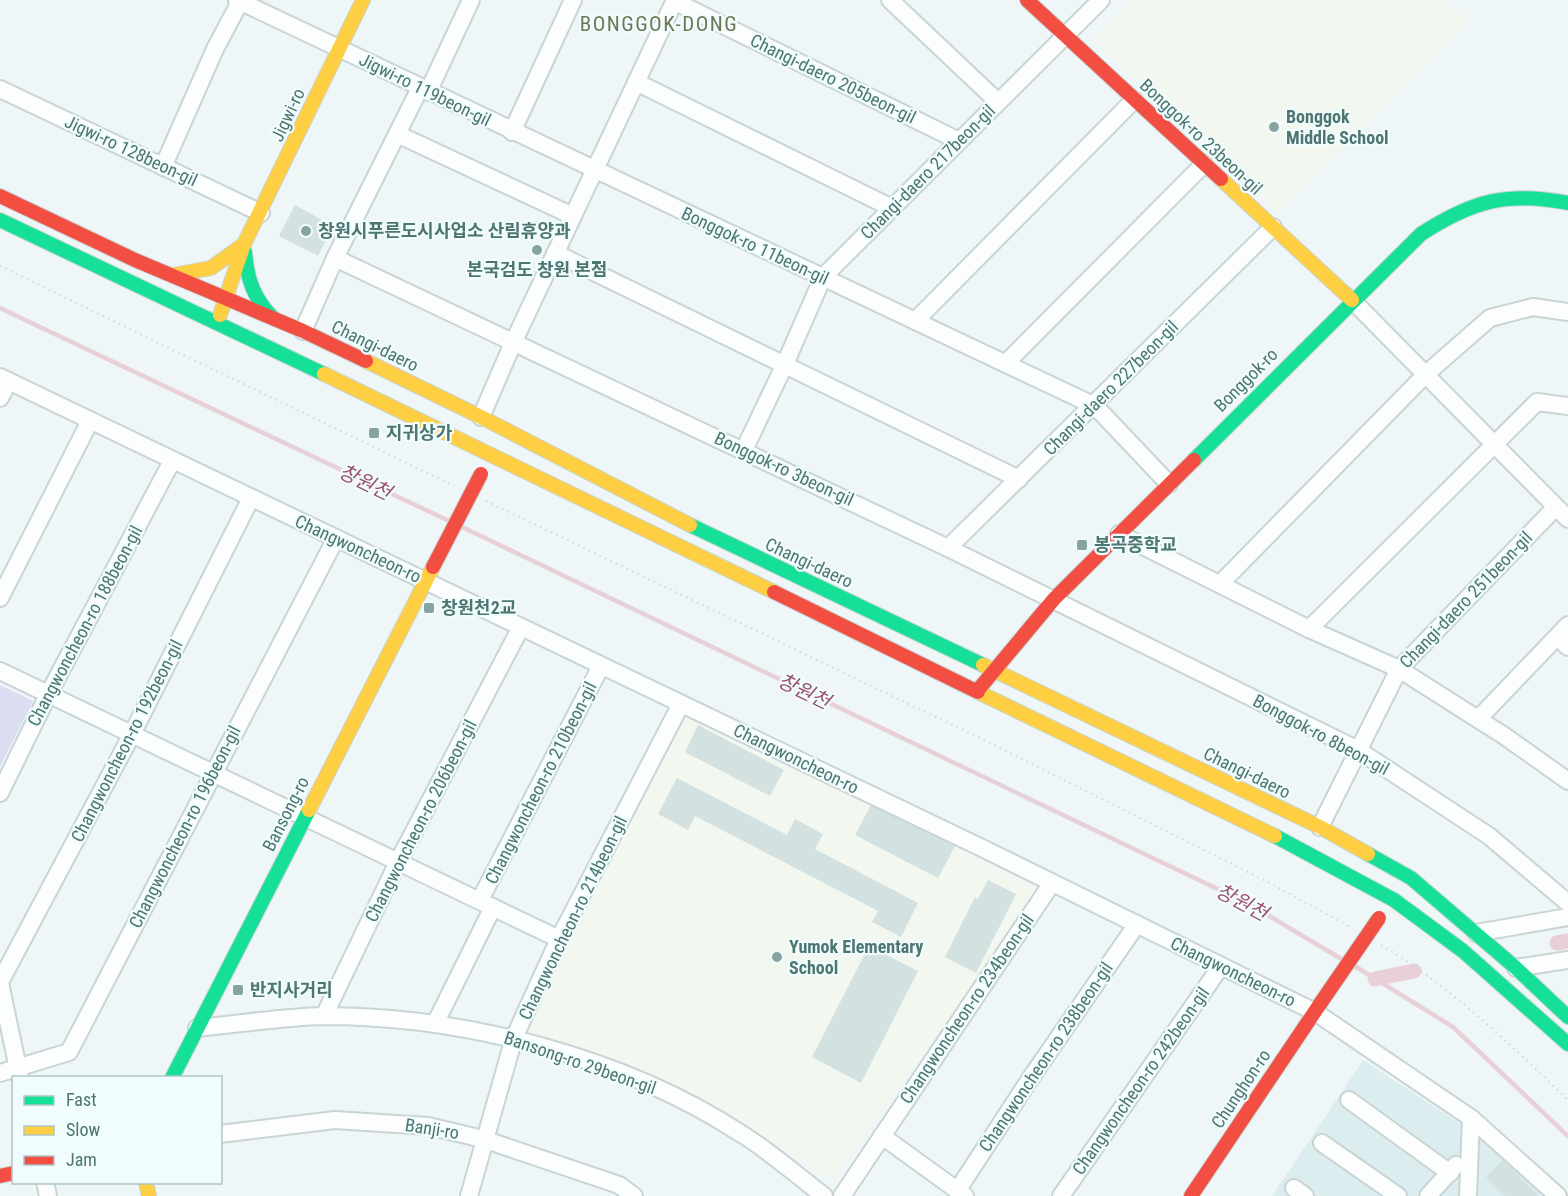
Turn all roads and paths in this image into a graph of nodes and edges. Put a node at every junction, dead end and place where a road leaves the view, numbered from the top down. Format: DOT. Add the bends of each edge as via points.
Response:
graph roads {
  1 [pos="239,0"];
  2 [pos="363,0"];
  3 [pos="471,0"];
  4 [pos="573,0"];
  5 [pos="1027,0"];
  6 [pos="1101,0"];
  7 [pos="674,1"];
  8 [pos="890,2"];
  9 [pos="1064,36"];
  10 [pos="339,49"];
  11 [pos="636,82"];
  12 [pos="0,89"];
  13 [pos="424,90"];
  14 [pos="1134,100"];
  15 [pos="998,102"];
  16 [pos="512,132"];
  17 [pos="397,134"];
  18 [pos="959,141"];
  19 [pos="1204,164"];
  20 [pos="163,167"];
  21 [pos="594,171"];
  22 [pos="0,196"];
  23 [pos="1568,202"];
  24 [pos="892,208"];
  25 [pos="261,213"];
  26 [pos="573,216"];
  27 [pos="0,220"];
  28 [pos="1273,227"];
  29 [pos="244,244"];
  30 [pos="555,253"];
  31 [pos="335,258"];
  32 [pos="0,266"];
  33 [pos="173,275"];
  34 [pos="822,277"];
  35 [pos="226,298"];
  36 [pos="1352,300"];
  37 [pos="1568,312"];
  38 [pos="273,318"];
  39 [pos="915,321"];
  40 [pos="217,322"];
  41 [pos="303,331"];
  42 [pos="513,343"];
  43 [pos="1006,363"];
  44 [pos="785,364"];
  45 [pos="1426,374"];
  46 [pos="4,379"];
  47 [pos="0,398"];
  48 [pos="1095,406"];
  49 [pos="1568,406"];
  50 [pos="481,417"];
  51 [pos="90,421"];
  52 [pos="506,432"];
  53 [pos="1494,443"];
  54 [pos="744,450"];
  55 [pos="491,457"];
  56 [pos="172,461"];
  57 [pos="1019,479"];
  58 [pos="1169,484"];
  59 [pos="455,486"];
  60 [pos="251,498"];
  61 [pos="485,501"];
  62 [pos="1555,508"];
  63 [pos="1568,519"];
  64 [pos="1119,534"];
  65 [pos="336,538"];
  66 [pos="948,548"];
  67 [pos="430,574"];
  68 [pos="1220,584"];
  69 [pos="0,598"];
  70 [pos="1054,599"];
  71 [pos="522,627"];
  72 [pos="1309,629"];
  73 [pos="1564,637"];
  74 [pos="601,666"];
  75 [pos="1399,669"];
  76 [pos="995,670"];
  77 [pos="0,671"];
  78 [pos="978,690"];
  79 [pos="48,695"];
  80 [pos="681,704"];
  81 [pos="1478,719"];
  82 [pos="132,734"];
  83 [pos="1358,750"];
  84 [pos="212,773"];
  85 [pos="1568,781"];
  86 [pos="0,793"];
  87 [pos="305,817"];
  88 [pos="1320,827"];
  89 [pos="398,862"];
  90 [pos="1411,878"];
  91 [pos="1052,883"];
  92 [pos="1394,900"];
  93 [pos="487,903"];
  94 [pos="1568,903"];
  95 [pos="1568,917"];
  96 [pos="1137,924"];
  97 [pos="1352,928"];
  98 [pos="1476,933"];
  99 [pos="559,939"];
  100 [pos="1380,944"];
  101 [pos="1568,960"];
  102 [pos="1221,966"];
  103 [pos="1516,968"];
  104 [pos="0,982"];
  105 [pos="1318,1007"];
  106 [pos="324,1016"];
  107 [pos="1568,1017"];
  108 [pos="435,1024"];
  109 [pos="197,1028"];
  110 [pos="514,1038"];
  111 [pos="1568,1044"];
  112 [pos="0,1073"];
  113 [pos="19,1073"];
  114 [pos="173,1076"];
  115 [pos="1349,1100"];
  116 [pos="1568,1100"];
  117 [pos="1471,1118"];
  118 [pos="222,1134"];
  119 [pos="882,1136"];
  120 [pos="483,1139"];
  121 [pos="1322,1143"];
  122 [pos="1471,1149"];
  123 [pos="1450,1173"];
  124 [pos="961,1193"];
  125 [pos="469,1196"];
  126 [pos="634,1196"];
  127 [pos="824,1196"];
  128 [pos="842,1196"];
  129 [pos="1061,1196"];
  130 [pos="1191,1196"];
  131 [pos="1398,1196"];
  132 [pos="1428,1196"];
  133 [pos="1468,1196"];
  134 [pos="1558,1196"];
  1 -- 10 [label="street, Jigwi-ro 119beon-gil"];
  1 -- 20 [label="street"];
  2 -- 10 [label="main road, Jigwi-ro"];
  3 -- 13 [label="street"];
  4 -- 16 [label="street, Jigwi-ro 119beon-gil"];
  5 -- 9 [label="main road, Bonggok-ro 23beon-gil"];
  6 -- 9 [label="street, Changi-daero 217beon-gil"];
  7 -- 11 [label="street, Changi-daero 205beon-gil"];
  7 -- 18 [label="street, Changi-daero 205beon-gil"];
  8 -- 15 [label="street"];
  9 -- 14 [label="main road, Bonggok-ro 23beon-gil"];
  9 -- 15 [label="street, Changi-daero 217beon-gil"];
  10 -- 13 [label="street, Jigwi-ro 119beon-gil"];
  10 -- 25 [label="main road, Jigwi-ro"];
  11 -- 21 [label="street, Changi-daero 205beon-gil"];
  11 -- 24 [label="street"];
  12 -- 20 [label="street, Jigwi-ro 128beon-gil"];
  13 -- 16 [label="street, Jigwi-ro 119beon-gil"];
  13 -- 17 [label="street"];
  14 -- 19 [label="main road, Bonggok-ro 23beon-gil"];
  14 -- 39 [label="street"];
  15 -- 18 [label="street, Changi-daero 217beon-gil"];
  16 -- 21 [label="street, Jigwi-ro 119beon-gil"];
  17 -- 26 [label="street"];
  17 -- 31 [label="street"];
  18 -- 24 [label="street, Changi-daero 217beon-gil"];
  19 -- 28 [label="main road, Bonggok-ro 23beon-gil"];
  19 -- 43 [label="street"];
  20 -- 25 [label="street, Jigwi-ro 128beon-gil"];
  21 -- 26 [label="street, Changi-daero 205beon-gil"];
  21 -- 34 [label="street, Bonggok-ro 11beon-gil"];
  22 -- 33 [label="main road, Changi-daero"];
  23 -- 36 [label="main road, Bonggok-ro" via="1538,196 1461,210 1421,234"];
  24 -- 34 [label="street, Changi-daero 217beon-gil"];
  25 -- 29 [label="main road, Jigwi-ro"];
  26 -- 30 [label="street, Changi-daero 205beon-gil"];
  27 -- 40 [label="main road"];
  28 -- 36 [label="main road, Bonggok-ro 23beon-gil"];
  28 -- 48 [label="street, Changi-daero 227beon-gil"];
  29 -- 33 [label="main road, Jigwi-ro" via="214,268"];
  29 -- 35 [label="main road, Jigwi-ro"];
  29 -- 38 [label="main road" via="252,291"];
  30 -- 42 [label="street, Changi-daero 205beon-gil"];
  30 -- 44 [label="street"];
  31 -- 41 [label="street"];
  31 -- 42 [label="street, Bonggok-ro 3beon-gil"];
  32 -- 59 [label="path"];
  33 -- 35 [label="main road, Changi-daero"];
  34 -- 39 [label="street, Bonggok-ro 11beon-gil"];
  34 -- 44 [label="street, Changi-daero 217beon-gil"];
  35 -- 38 [label="main road, Changi-daero"];
  35 -- 40 [label="main road, Jigwi-ro"];
  36 -- 45 [label="street"];
  36 -- 58 [label="main road, Bonggok-ro"];
  37 -- 45 [label="street" via="1533,307 1490,318"];
  38 -- 41 [label="main road, Changi-daero"];
  39 -- 43 [label="street, Bonggok-ro 11beon-gil"];
  40 -- 55 [label="main road"];
  41 -- 50 [label="main road, Changi-daero"];
  42 -- 50 [label="street, Changi-daero 205beon-gil"];
  42 -- 54 [label="street, Bonggok-ro 3beon-gil"];
  43 -- 48 [label="street, Bonggok-ro 11beon-gil"];
  44 -- 54 [label="street, Changi-daero 217beon-gil"];
  44 -- 57 [label="street"];
  45 -- 53 [label="street"];
  45 -- 68 [label="street"];
  46 -- 47 [label="street"];
  46 -- 51 [label="street, Changwoncheon-ro"];
  48 -- 57 [label="street, Changi-daero 227beon-gil"];
  48 -- 58 [label="street, Bonggok-ro 11beon-gil"];
  49 -- 53 [label="street" via="1537,402"];
  50 -- 52 [label="main road, Changi-daero"];
  51 -- 56 [label="street, Changwoncheon-ro"];
  51 -- 69 [label="street"];
  52 -- 55 [label="main road"];
  52 -- 76 [label="main road, Changi-daero" via="726,544"];
  53 -- 62 [label="street"];
  53 -- 72 [label="street"];
  54 -- 66 [label="street, Bonggok-ro 3beon-gil"];
  55 -- 67 [label="main road, Bansong-ro, bridge"];
  55 -- 78 [label="main road"];
  56 -- 60 [label="street, Changwoncheon-ro"];
  56 -- 79 [label="street, Changwoncheon-ro 188beon-gil"];
  57 -- 66 [label="street, Changi-daero 227beon-gil"];
  58 -- 64 [label="main road, Bonggok-ro"];
  60 -- 65 [label="street, Changwoncheon-ro"];
  60 -- 82 [label="street, Changwoncheon-ro 192beon-gil"];
  61 -- 97 [label="path" via="992,744"];
  62 -- 63 [label="street"];
  62 -- 75 [label="street, Changi-daero 251beon-gil"];
  64 -- 68 [label="street"];
  64 -- 70 [label="main road, Bonggok-ro"];
  65 -- 67 [label="street, Changwoncheon-ro"];
  65 -- 84 [label="street, Changwoncheon-ro 196beon-gil"];
  66 -- 70 [label="street, Bonggok-ro 3beon-gil"];
  67 -- 71 [label="street, Changwoncheon-ro"];
  67 -- 87 [label="main road, Bansong-ro"];
  68 -- 72 [label="street"];
  70 -- 76 [label="main road, Bonggok-ro"];
  70 -- 83 [label="street, Bonggok-ro 8beon-gil"];
  71 -- 74 [label="street, Changwoncheon-ro"];
  71 -- 89 [label="street, Changwoncheon-ro 206beon-gil"];
  72 -- 75 [label="street"];
  73 -- 81 [label="street"];
  74 -- 80 [label="street, Changwoncheon-ro"];
  74 -- 93 [label="street, Changwoncheon-ro 210beon-gil"];
  75 -- 81 [label="street"];
  75 -- 83 [label="street, Changi-daero 251beon-gil"];
  76 -- 78 [label="main road, Bonggok-ro"];
  76 -- 88 [label="main road, Changi-daero"];
  77 -- 79 [label="street"];
  78 -- 92 [label="main road" via="1263,830"];
  79 -- 82 [label="street"];
  79 -- 86 [label="street, Changwoncheon-ro 188beon-gil"];
  80 -- 91 [label="street, Changwoncheon-ro"];
  80 -- 99 [label="street, Changwoncheon-ro 214beon-gil"];
  81 -- 85 [label="street"];
  82 -- 84 [label="street"];
  82 -- 104 [label="street, Changwoncheon-ro 192beon-gil"];
  83 -- 88 [label="street, Changi-daero 251beon-gil"];
  83 -- 94 [label="street, Bonggok-ro 8beon-gil" via="1489,836"];
  84 -- 87 [label="street"];
  84 -- 113 [label="street, Changwoncheon-ro 196beon-gil" via="69,1052"];
  87 -- 89 [label="street"];
  87 -- 109 [label="main road, Bansong-ro"];
  88 -- 90 [label="main road, Changi-daero"];
  89 -- 93 [label="street"];
  89 -- 106 [label="street, Changwoncheon-ro 206beon-gil"];
  90 -- 92 [label="main road"];
  90 -- 98 [label="main road, Changi-daero"];
  91 -- 96 [label="street, Changwoncheon-ro"];
  91 -- 119 [label="street, Changwoncheon-ro 234beon-gil"];
  92 -- 105 [label="main road, Chunghon-ro, bridge"];
  92 -- 111 [label="main road" via="1463,951"];
  93 -- 99 [label="street"];
  93 -- 108 [label="street, Changwoncheon-ro 210beon-gil"];
  95 -- 98 [label="street"];
  96 -- 102 [label="street, Changwoncheon-ro"];
  96 -- 124 [label="street, Changwoncheon-ro 238beon-gil" via="1030,1079"];
  98 -- 103 [label="main road, Changi-daero"];
  99 -- 110 [label="street, Changwoncheon-ro 214beon-gil"];
  100 -- 116 [label="path" via="1417,966 1514,1048"];
  101 -- 103 [label="street"];
  102 -- 105 [label="street, Changwoncheon-ro"];
  102 -- 129 [label="street, Changwoncheon-ro 242beon-gil"];
  103 -- 107 [label="main road, Changi-daero"];
  104 -- 113 [label="street"];
  105 -- 117 [label="street, Changwoncheon-ro"];
  105 -- 130 [label="main road, Chunghon-ro"];
  106 -- 108 [label="street, Bansong-ro 29beon-gil"];
  106 -- 109 [label="street, Bansong-ro 29beon-gil"];
  108 -- 110 [label="street, Bansong-ro 29beon-gil"];
  109 -- 114 [label="main road, Bansong-ro"];
  110 -- 120 [label="street, Changwoncheon-ro 214beon-gil"];
  110 -- 127 [label="street, Bansong-ro 29beon-gil" via="644,1081 740,1133"];
  112 -- 113 [label="street, Changwoncheon-ro 196beon-gil"];
  115 -- 123 [label="street"];
  117 -- 122 [label="street"];
  117 -- 134 [label="street, Changwoncheon-ro"];
  118 -- 120 [label="street, Banji-ro" via="335,1120 428,1126"];
  119 -- 124 [label="street"];
  119 -- 128 [label="street, Changwoncheon-ro 234beon-gil"];
  120 -- 125 [label="street, Changwoncheon-ro 214beon-gil"];
  120 -- 126 [label="street, Banji-ro" via="619,1185"];
  121 -- 131 [label="street"];
  122 -- 123 [label="street"];
  122 -- 133 [label="street"];
  123 -- 132 [label="street"];
}
